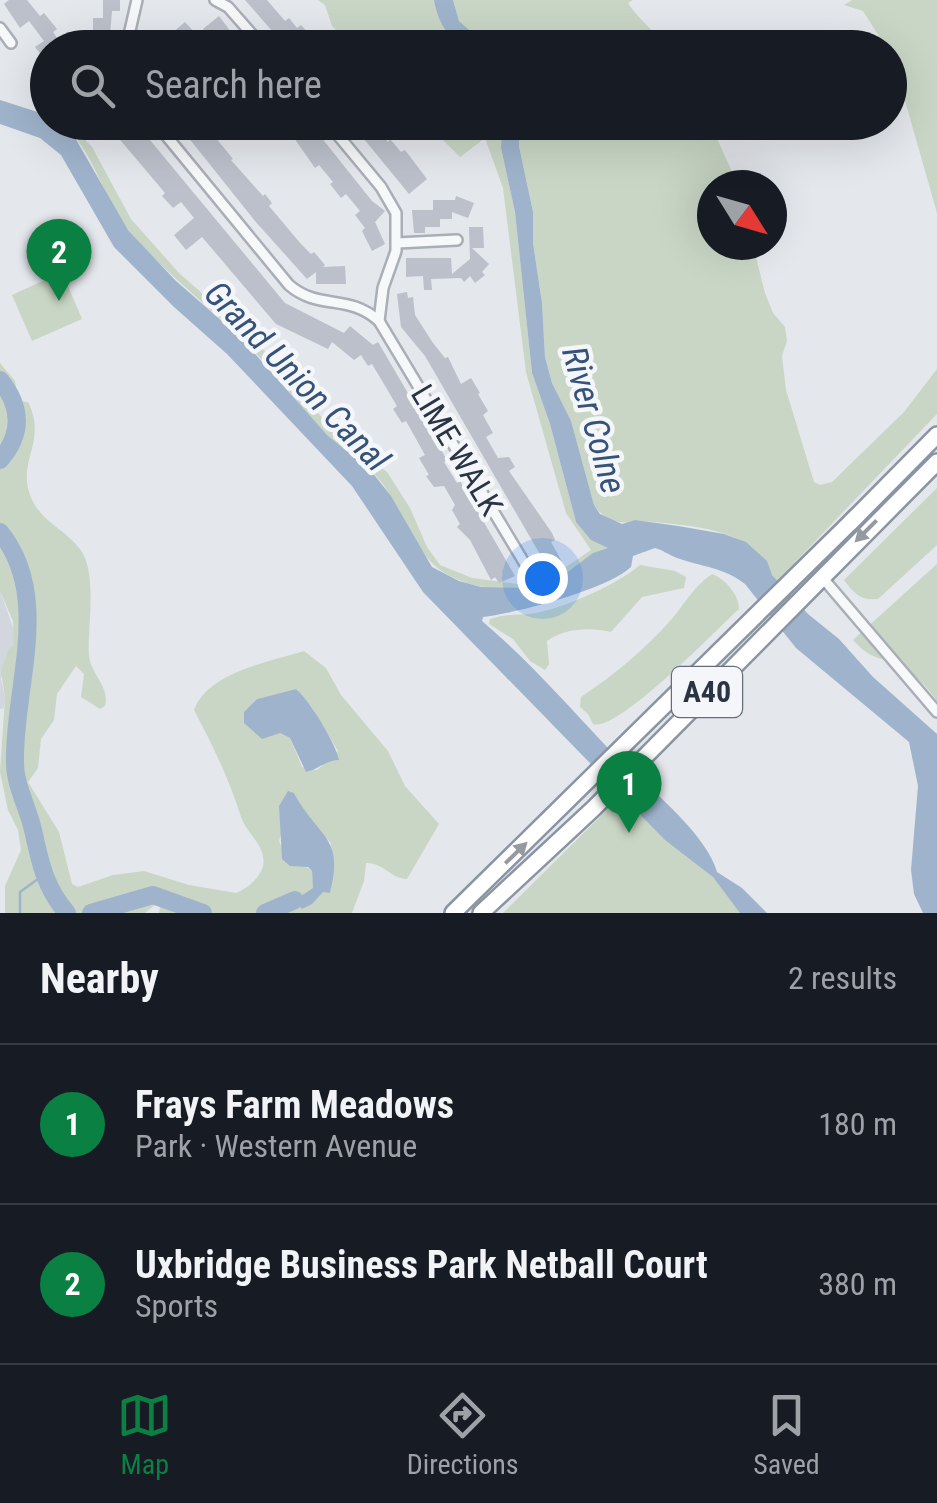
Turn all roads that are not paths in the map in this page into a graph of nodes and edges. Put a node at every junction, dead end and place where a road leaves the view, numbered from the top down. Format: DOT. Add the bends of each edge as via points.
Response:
graph roads {
  1 [pos="137,0"];
  2 [pos="215,0"];
  3 [pos="0,28"];
  4 [pos="130,30"];
  5 [pos="249,30"];
  6 [pos="11,43"];
  7 [pos="170,140"];
  8 [pos="341,140"];
  9 [pos="456,240"];
  10 [pos="397,243"];
  11 [pos="380,321"];
  12 [pos="937,431"];
  13 [pos="937,462"];
  14 [pos="821,576"];
  15 [pos="534,579"];
  16 [pos="802,583"];
  17 [pos="937,712"];
  18 [pos="453,913"];
  19 [pos="481,913"];
  1 -- 4 [label="street"];
  2 -- 5 [label="street"];
  3 -- 6 [label="street"];
  7 -- 11 [label="street" via="296,291 356,305"];
  8 -- 10 [label="street" via="391,202"];
  9 -- 10 [label="street"];
  10 -- 11 [label="street"];
  11 -- 15 [label="street, LIME WALK"];
  12 -- 16 [label="highway, A40"];
  13 -- 14 [label="highway, A40, one-way"];
  14 -- 16 [label="highway, A40"];
  14 -- 17 [label="street"];
  18 -- 16 [label="highway, A40, one-way" via="757,614"];
  16 -- 19 [label="highway, A40" via="772,626"];
}
